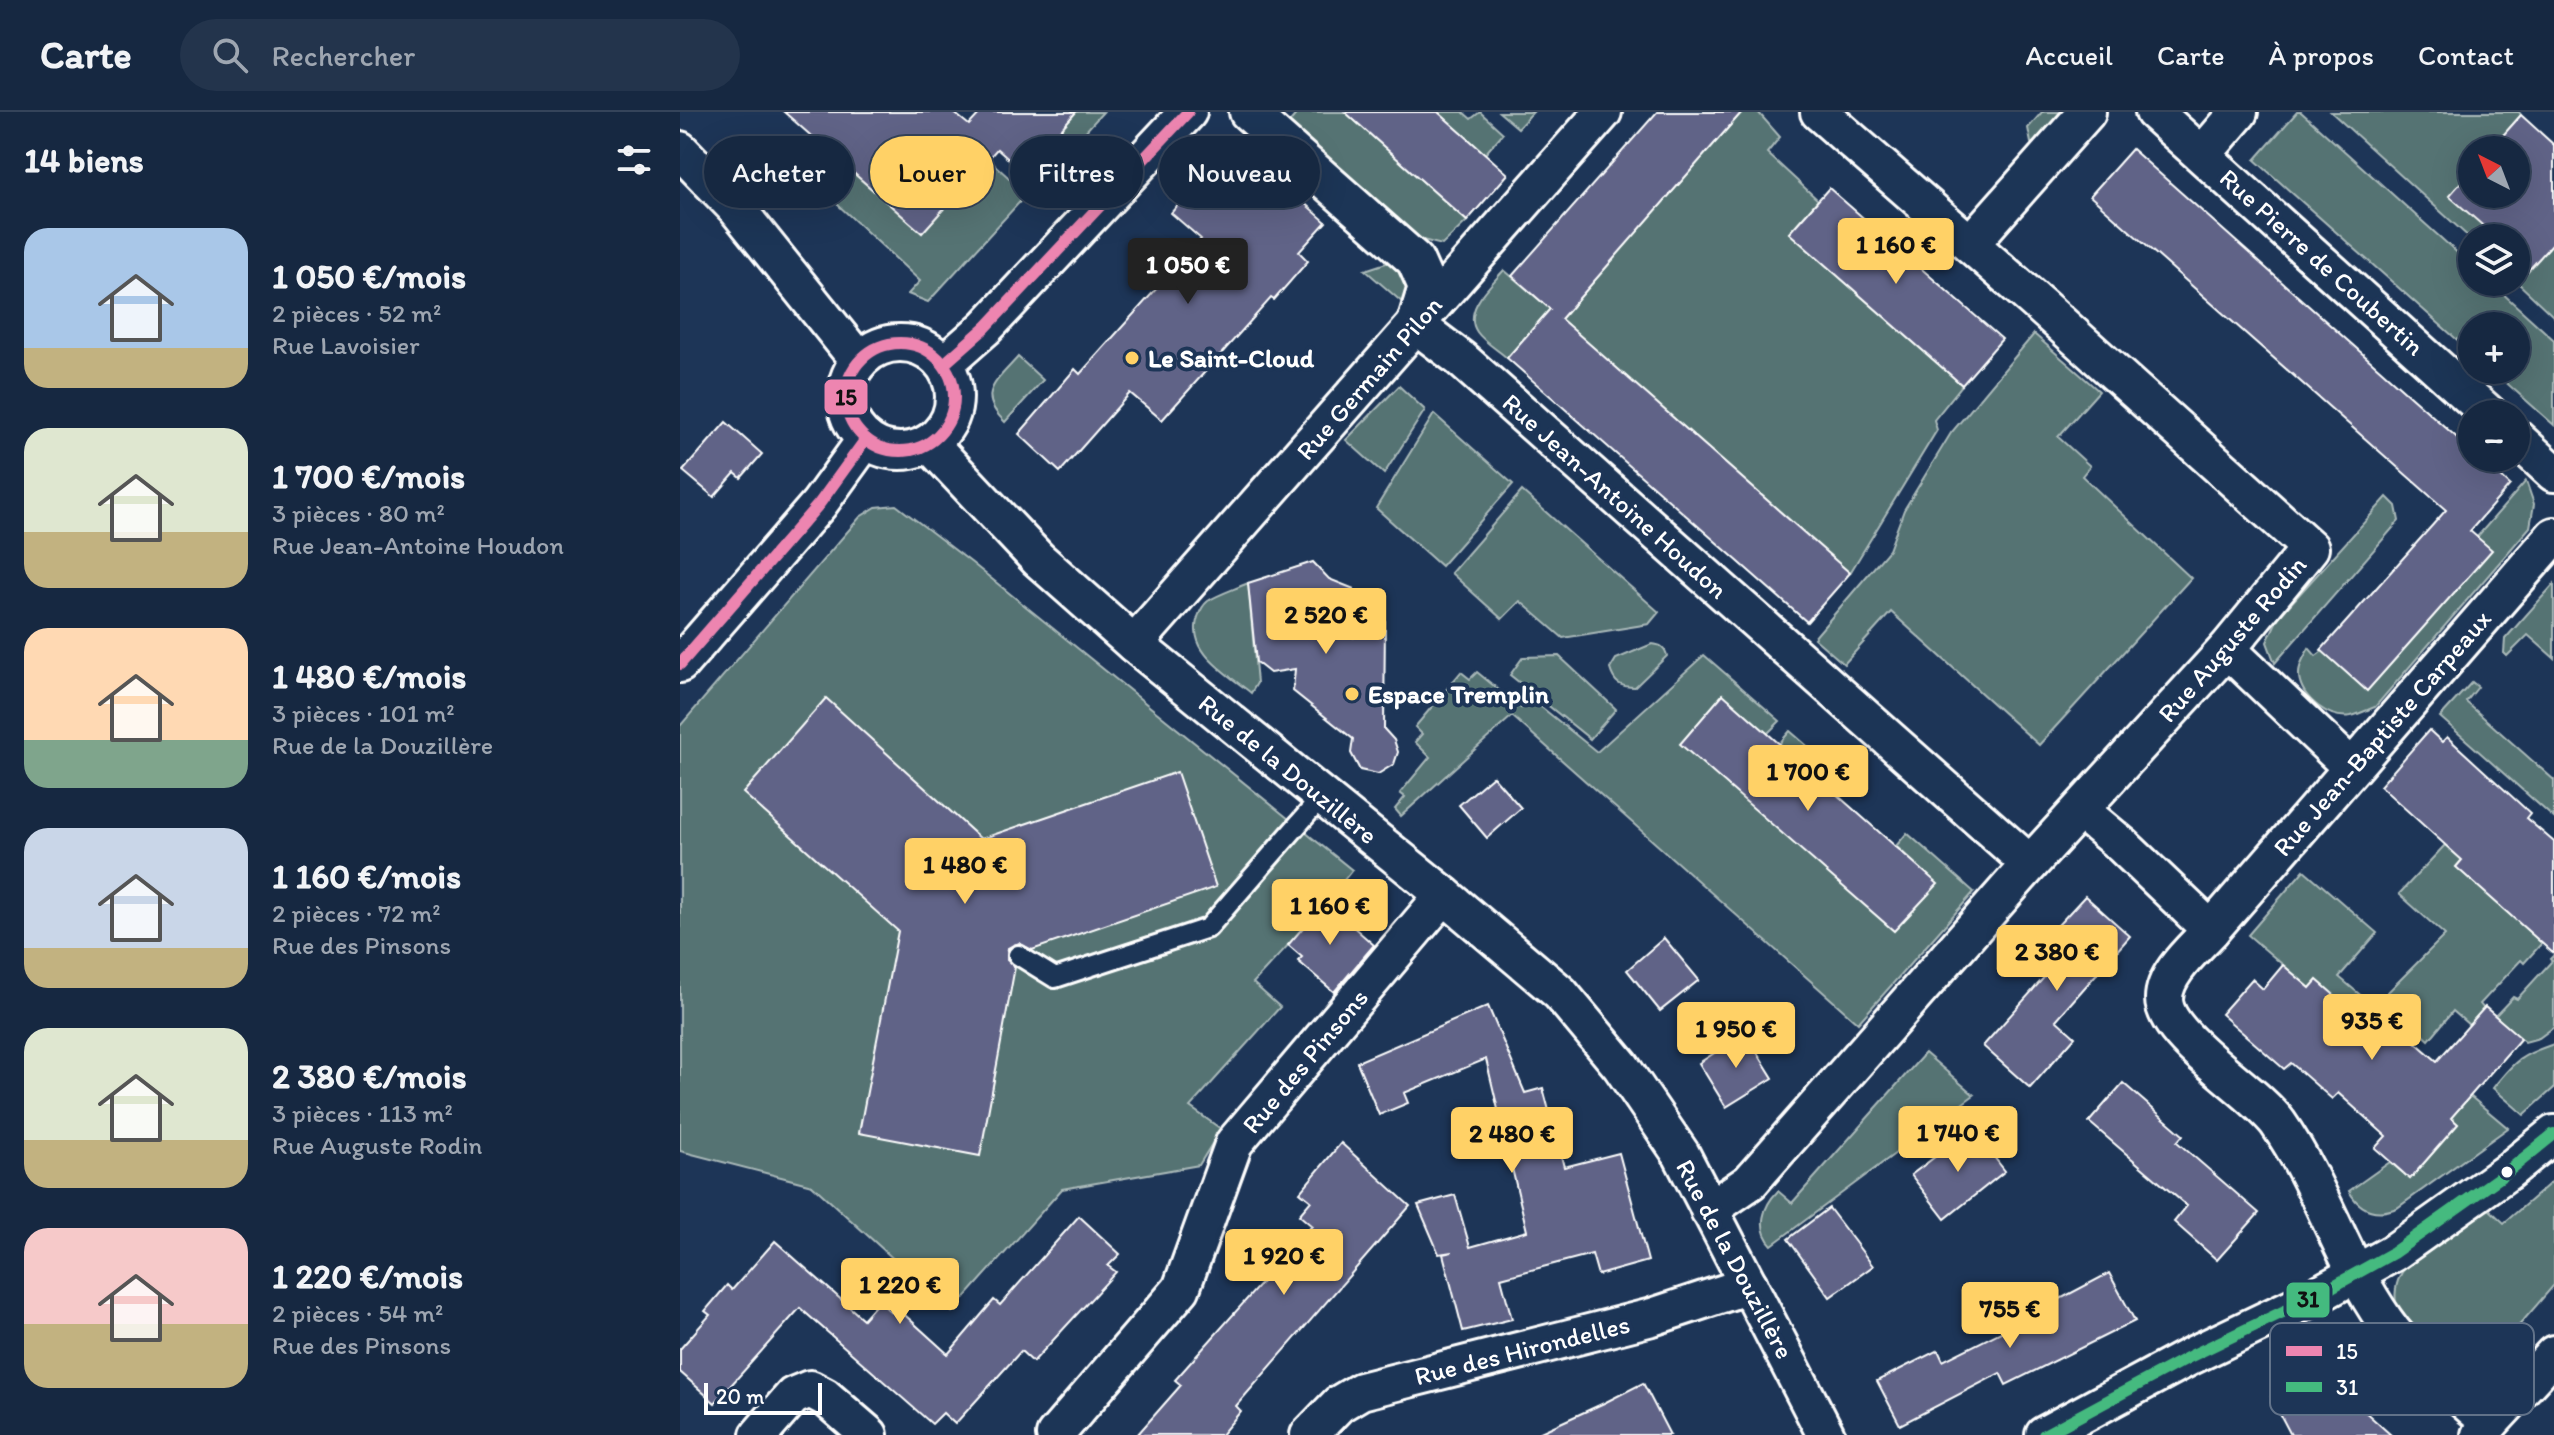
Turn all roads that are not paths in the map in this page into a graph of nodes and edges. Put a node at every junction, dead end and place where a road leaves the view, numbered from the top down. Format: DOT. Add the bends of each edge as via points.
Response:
graph roads {
  1 [pos="1188,112"];
  2 [pos="1248,112"];
  3 [pos="1603,112"];
  4 [pos="1819,112"];
  5 [pos="2087,112"];
  6 [pos="2154,112"];
  7 [pos="2239,112"];
  8 [pos="680,150"];
  9 [pos="2203,154"];
  10 [pos="1970,244"];
  11 [pos="1416,325"];
  12 [pos="859,361"];
  13 [pos="944,364"];
  14 [pos="2474,400"];
  15 [pos="866,439"];
  16 [pos="929,443"];
  17 [pos="2530,451"];
  18 [pos="2554,473"];
  19 [pos="2554,536"];
  20 [pos="1134,644"];
  21 [pos="2227,649"];
  22 [pos="680,664"];
  23 [pos="2351,767"];
  24 [pos="1322,797"];
  25 [pos="2080,810"];
  26 [pos="2030,864"];
  27 [pos="1444,895"];
  28 [pos="2211,930"];
  29 [pos="1018,955"];
  30 [pos="2554,1134"];
  31 [pos="1709,1210"];
  32 [pos="2355,1273"];
  33 [pos="1749,1285"];
  34 [pos="2386,1323"];
  35 [pos="2554,1354"];
  36 [pos="2534,1376"];
  37 [pos="759,1435"];
  38 [pos="869,1435"];
  39 [pos="1055,1435"];
  40 [pos="1309,1435"];
  41 [pos="1826,1435"];
  42 [pos="2044,1435"];
  1 -- 13 [label="street" via="986,327"];
  2 -- 11 [label="street" via="1415,260 1427,287"];
  3 -- 11 [label="street, Rue Germain Pilon"];
  4 -- 10 [label="street, Rue Auguste Rodin"];
  5 -- 10 [label="street"];
  6 -- 9 [label="street, Rue Pierre de Coubertin"];
  7 -- 9 [label="street"];
  8 -- 12 [label="street" via="737,209"];
  9 -- 14 [label="street, Rue Pierre de Coubertin"];
  10 -- 21 [label="street, Rue Auguste Rodin" via="2310,548"];
  11 -- 20 [label="street, Rue Germain Pilon"];
  11 -- 26 [label="street, Rue Jean-Antoine Houdon" via="1461,359"];
  12 -- 13 [label="street" via="881,346 907,343 924,348"];
  12 -- 15 [label="street" via="846,392 851,418"];
  13 -- 16 [label="street" via="954,388 952,413"];
  15 -- 16 [label="street" via="906,451"];
  15 -- 22 [label="street" via="819,504"];
  16 -- 20 [label="street, Rue de la Douzillère" via="1038,559"];
  17 -- 18 [label="street"];
  19 -- 23 [label="street, Rue Jean-Baptiste Carpeaux"];
  20 -- 24 [label="street, Rue de la Douzillère"];
  21 -- 23 [label="street"];
  21 -- 25 [label="street, Rue Auguste Rodin"];
  23 -- 28 [label="street, Rue Jean-Baptiste Carpeaux"];
  24 -- 27 [label="street, Rue de la Douzillère"];
  24 -- 29 [label="lane" via="1208,928 1055,978"];
  25 -- 26 [label="street, Rue Auguste Rodin"];
  25 -- 28 [label="street"];
  26 -- 31 [label="street, Rue Auguste Rodin" via="1750,1182"];
  27 -- 31 [label="street, Rue de la Douzillère" via="1560,993 1621,1066 1681,1154"];
  27 -- 39 [label="street, Rue des Pinsons" via="1234,1143 1181,1289"];
  28 -- 32 [label="street, Rue Jean-Baptiste Carpeaux" via="2168,984 2168,1014 2192,1045 2278,1123"];
  30 -- 32 [label="street" via="2393,1253"];
  31 -- 33 [label="street, Rue de la Douzillère"];
  32 -- 34 [label="street, Rue Jean-Baptiste Carpeaux"];
  32 -- 42 [label="street"];
  33 -- 40 [label="street, Rue des Hirondelles" via="1652,1317 1361,1391 1339,1404"];
  33 -- 41 [label="street, Rue de la Douzillère"];
  35 -- 36 [label="street"];
  37 -- 38 [label="street" via="793,1396 810,1389"];
}
